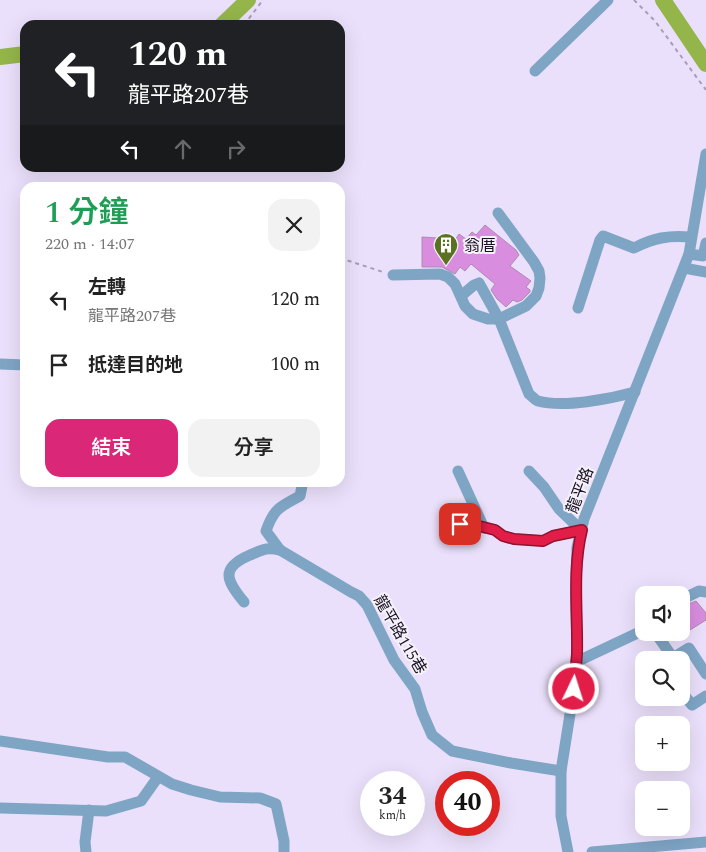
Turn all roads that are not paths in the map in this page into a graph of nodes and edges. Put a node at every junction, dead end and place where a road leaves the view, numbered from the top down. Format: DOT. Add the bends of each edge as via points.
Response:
graph roads {
  1 [pos="608,0"];
  2 [pos="535,71"];
  3 [pos="706,154"];
  4 [pos="498,213"];
  5 [pos="690,237"];
  6 [pos="706,243"];
  7 [pos="689,254"];
  8 [pos="684,268"];
  9 [pos="706,272"];
  10 [pos="392,275"];
  11 [pos="461,296"];
  12 [pos="578,308"];
  13 [pos="499,319"];
  14 [pos="0,364"];
  15 [pos="20,365"];
  16 [pos="635,392"];
  17 [pos="458,471"];
  18 [pos="529,471"];
  19 [pos="302,487"];
  20 [pos="460,524"];
  21 [pos="484,528"];
  22 [pos="582,530"];
  23 [pos="280,550"];
  24 [pos="706,592"];
  25 [pos="690,596"];
  26 [pos="244,602"];
  27 [pos="635,634"];
  28 [pos="684,651"];
  29 [pos="576,662"];
  30 [pos="706,674"];
  31 [pos="706,696"];
  32 [pos="690,703"];
  33 [pos="0,741"];
  34 [pos="561,770"];
  35 [pos="158,777"];
  36 [pos="0,808"];
  37 [pos="89,810"];
  38 [pos="706,842"];
  39 [pos="86,852"];
  40 [pos="284,852"];
  41 [pos="568,852"];
  42 [pos="592,852"];
  1 -- 2 [label="street"];
  3 -- 5 [label="street, 龍平路"];
  4 -- 13 [label="street" via="534,262 540,278 536,296 526,306"];
  5 -- 7 [label="street, 龍平路"];
  5 -- 12 [label="street" via="649,240 634,248 603,236"];
  6 -- 7 [label="street" via="703,256"];
  7 -- 8 [label="street, 龍平路"];
  8 -- 9 [label="street"];
  8 -- 16 [label="street, 龍平路"];
  10 -- 11 [label="street" via="440,274 455,284"];
  11 -- 13 [label="street" via="473,314"];
  11 -- 13 [label="street" via="479,283"];
  13 -- 16 [label="street" via="529,394 537,401 564,403 613,398"];
  14 -- 15 [label="street"];
  16 -- 22 [label="street, 龍平路"];
  17 -- 21 [label="street"];
  18 -- 22 [label="street" via="560,510"];
  19 -- 23 [label="street" via="300,496 281,506 272,516 266,531"];
  20 -- 21 [label="street"];
  21 -- 22 [label="street" via="514,539 543,541"];
  22 -- 29 [label="street, 龍平路" via="577,547"];
  23 -- 26 [label="street" via="268,548 234,563 229,573 231,586"];
  23 -- 34 [label="street, 龍平路115巷" via="359,596 367,605 394,660 415,689 432,735 452,751"];
  24 -- 25 [label="street"];
  27 -- 29 [label="street"];
  28 -- 30 [label="street" via="689,648"];
  29 -- 34 [label="street, 龍平路"];
  31 -- 32 [label="street" via="692,706"];
  33 -- 35 [label="street" via="125,758"];
  34 -- 41 [label="street, 龍平路" via="561,816"];
  35 -- 37 [label="street" via="141,801 106,812"];
  35 -- 40 [label="street" via="220,797 260,798 276,804"];
  36 -- 37 [label="street"];
  37 -- 39 [label="street"];
  38 -- 42 [label="street"];
}
